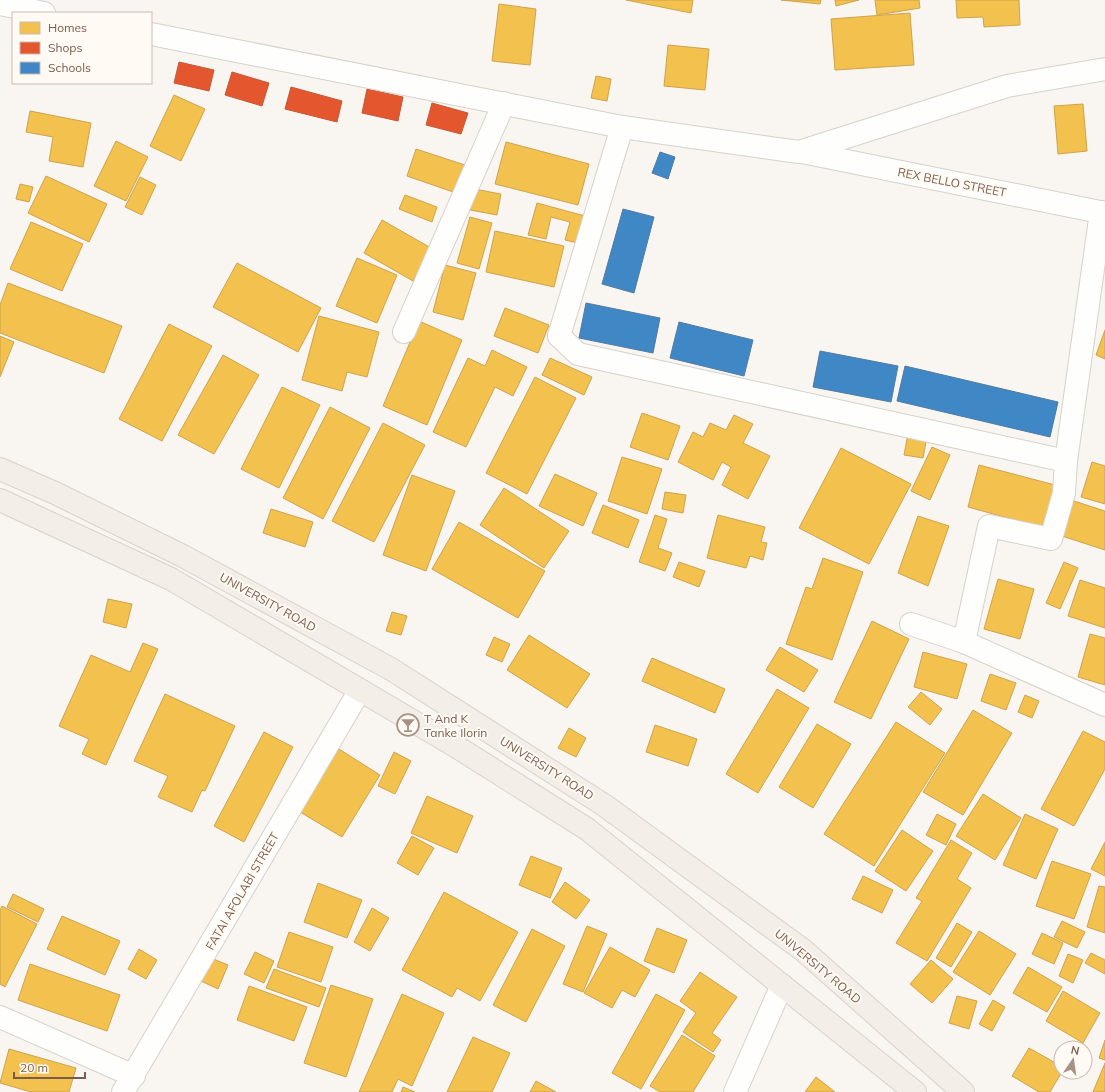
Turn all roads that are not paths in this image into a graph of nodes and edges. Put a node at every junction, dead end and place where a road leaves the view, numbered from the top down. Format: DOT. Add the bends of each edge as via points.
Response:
graph roads {
  1 [pos="0,4"];
  2 [pos="39,12"];
  3 [pos="152,34"];
  4 [pos="1105,69"];
  5 [pos="504,103"];
  6 [pos="622,127"];
  7 [pos="798,152"];
  8 [pos="1103,213"];
  9 [pos="404,332"];
  10 [pos="1066,461"];
  11 [pos="0,469"];
  12 [pos="0,500"];
  13 [pos="911,624"];
  14 [pos="964,642"];
  15 [pos="360,690"];
  16 [pos="1105,705"];
  17 [pos="782,985"];
  18 [pos="0,1017"];
  19 [pos="128,1084"];
  20 [pos="735,1092"];
  21 [pos="915,1092"];
  22 [pos="963,1092"];
  1 -- 2 [label="street"];
  3 -- 5 [label="street, REX BELLO STREET"];
  4 -- 7 [label="street" via="1007,86"];
  5 -- 6 [label="street, REX BELLO STREET"];
  5 -- 9 [label="street"];
  6 -- 7 [label="street, REX BELLO STREET"];
  6 -- 10 [label="street" via="559,336 578,354"];
  7 -- 8 [label="street, REX BELLO STREET"];
  8 -- 10 [label="street"];
  10 -- 14 [label="street" via="1064,493 1051,539 989,526"];
  11 -- 22 [label="main road, UNIVERSITY ROAD" via="55,493 182,556 391,669 604,805 803,950"];
  12 -- 15 [label="main road" via="171,580"];
  13 -- 14 [label="street"];
  14 -- 16 [label="street"];
  15 -- 17 [label="main road" via="457,747 587,829"];
  15 -- 19 [label="street, FATAI AFOLABI STREET"];
  17 -- 20 [label="street"];
  17 -- 21 [label="main road"];
  18 -- 19 [label="street"];
}
